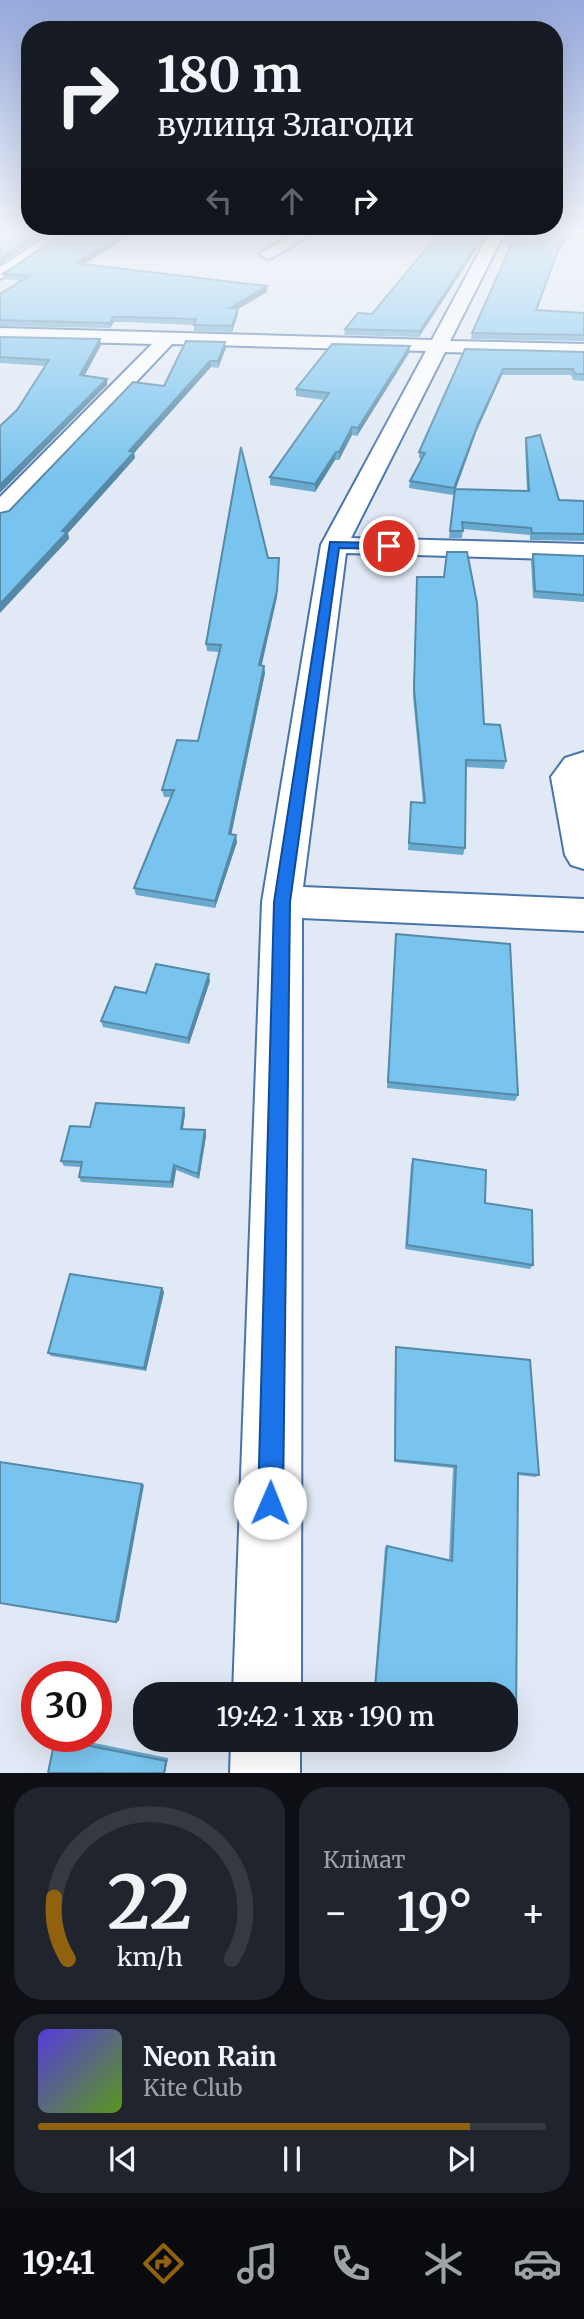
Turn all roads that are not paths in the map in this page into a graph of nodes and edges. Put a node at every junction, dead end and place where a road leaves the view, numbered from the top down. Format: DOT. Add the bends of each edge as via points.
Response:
graph roads {
  1 [pos="454,313"];
  2 [pos="0,334"];
  3 [pos="167,339"];
  4 [pos="436,347"];
  5 [pos="584,349"];
  6 [pos="0,511"];
  7 [pos="334,545"];
  8 [pos="584,552"];
  9 [pos="584,764"];
  10 [pos="584,855"];
  11 [pos="282,902"];
  12 [pos="584,915"];
  13 [pos="267,1682"];
  14 [pos="266,1752"];
  15 [pos="265,1773"];
  1 -- 4 [label="street"];
  2 -- 3 [label="street"];
  3 -- 4 [label="street"];
  3 -- 6 [label="street"];
  4 -- 5 [label="street"];
  4 -- 7 [label="street"];
  7 -- 8 [label="street"];
  7 -- 11 [label="street"];
  9 -- 10 [label="street" via="568,777"];
  11 -- 12 [label="street"];
  11 -- 13 [label="street"];
  14 -- 15 [label="street"];
}
